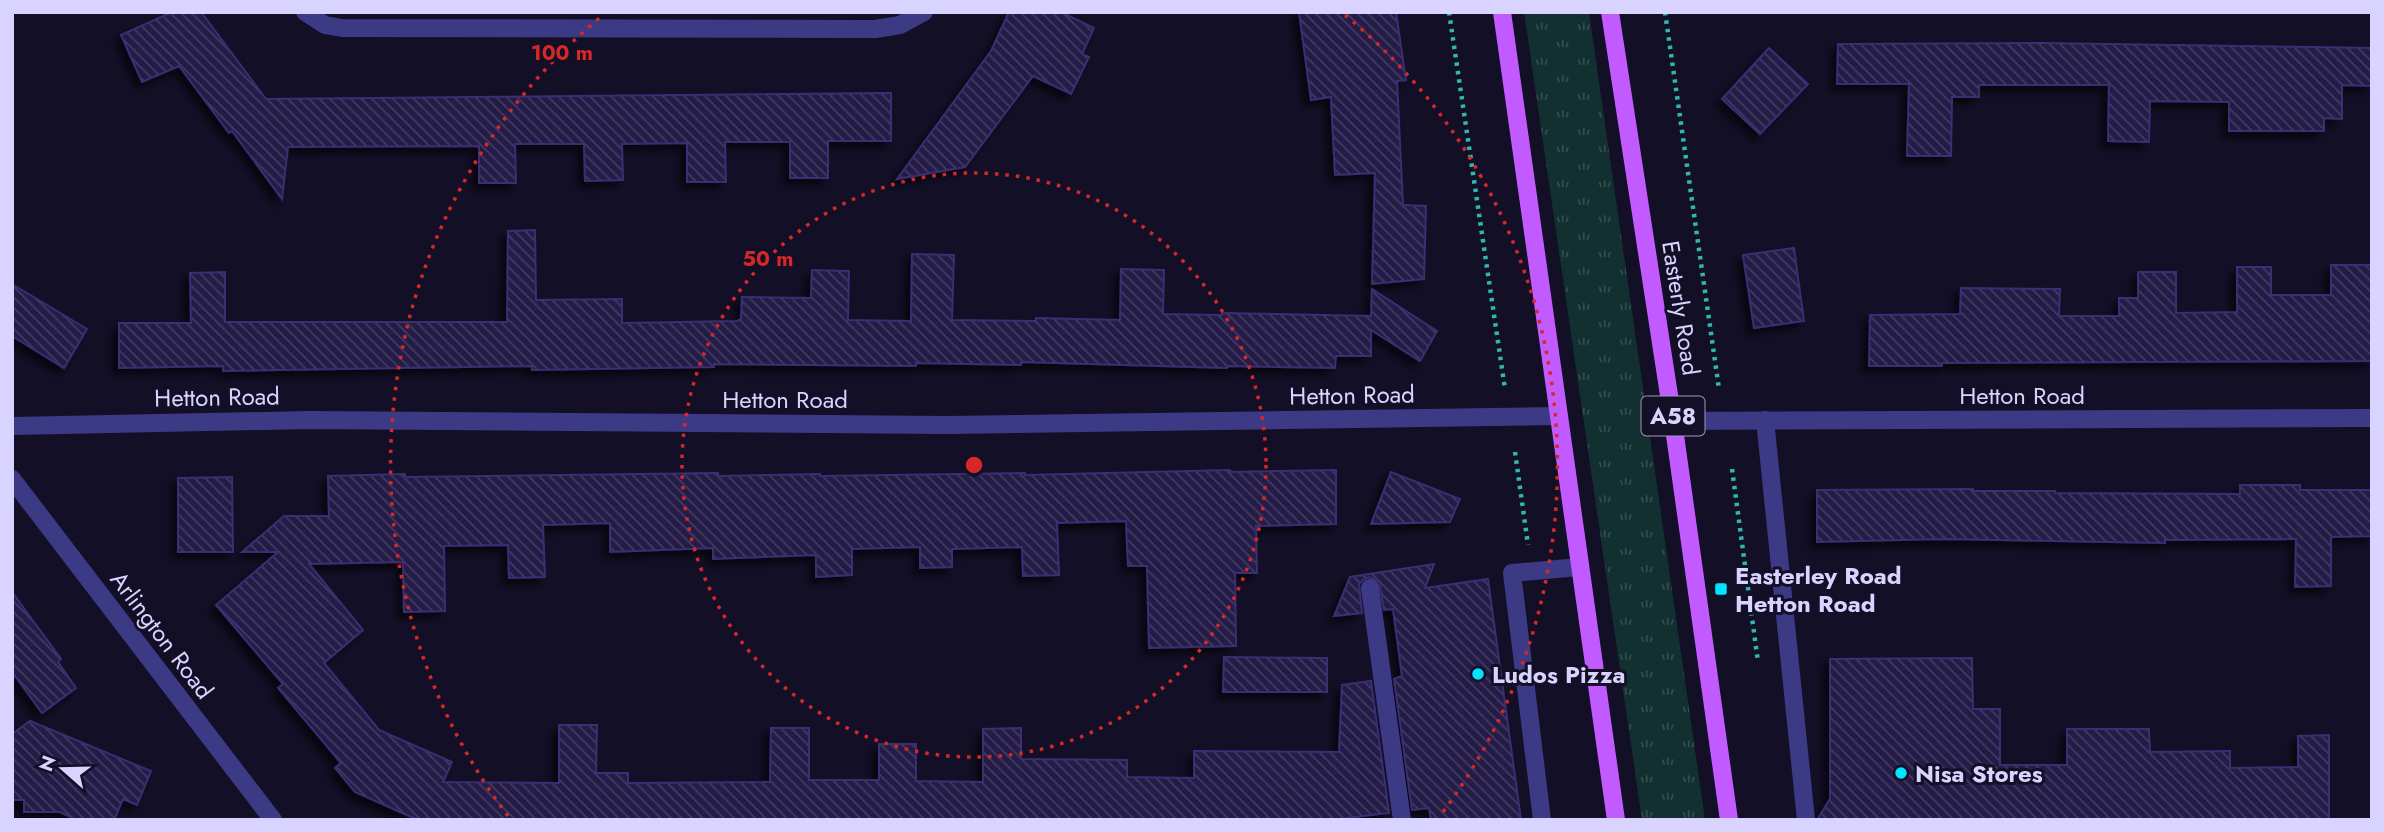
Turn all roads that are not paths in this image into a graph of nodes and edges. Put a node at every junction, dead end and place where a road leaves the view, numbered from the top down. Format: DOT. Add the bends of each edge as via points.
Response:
graph roads {
  1 [pos="305,12"];
  2 [pos="925,12"];
  3 [pos="1502,12"];
  4 [pos="1610,12"];
  5 [pos="1558,416"];
  6 [pos="2372,418"];
  7 [pos="1765,420"];
  8 [pos="1673,421"];
  9 [pos="12,426"];
  10 [pos="12,479"];
  11 [pos="1579,567"];
  12 [pos="1370,588"];
  13 [pos="273,820"];
  14 [pos="1402,820"];
  15 [pos="1542,820"];
  16 [pos="1616,820"];
  17 [pos="1729,820"];
  18 [pos="1806,820"];
  1 -- 2 [label="street" via="326,25 342,28 834,29 900,25"];
  3 -- 5 [label="main road"];
  4 -- 8 [label="main road, Easterly Road / A58"];
  5 -- 9 [label="street, Hetton Road" via="947,425 310,420"];
  5 -- 11 [label="main road"];
  6 -- 7 [label="street, Hetton Road"];
  7 -- 8 [label="street, Hetton Road"];
  7 -- 18 [label="street"];
  8 -- 17 [label="main road, Easterly Road / A58"];
  10 -- 13 [label="street, Arlington Road"];
  11 -- 15 [label="street" via="1512,573"];
  11 -- 16 [label="main road"];
  12 -- 14 [label="street"];
}
